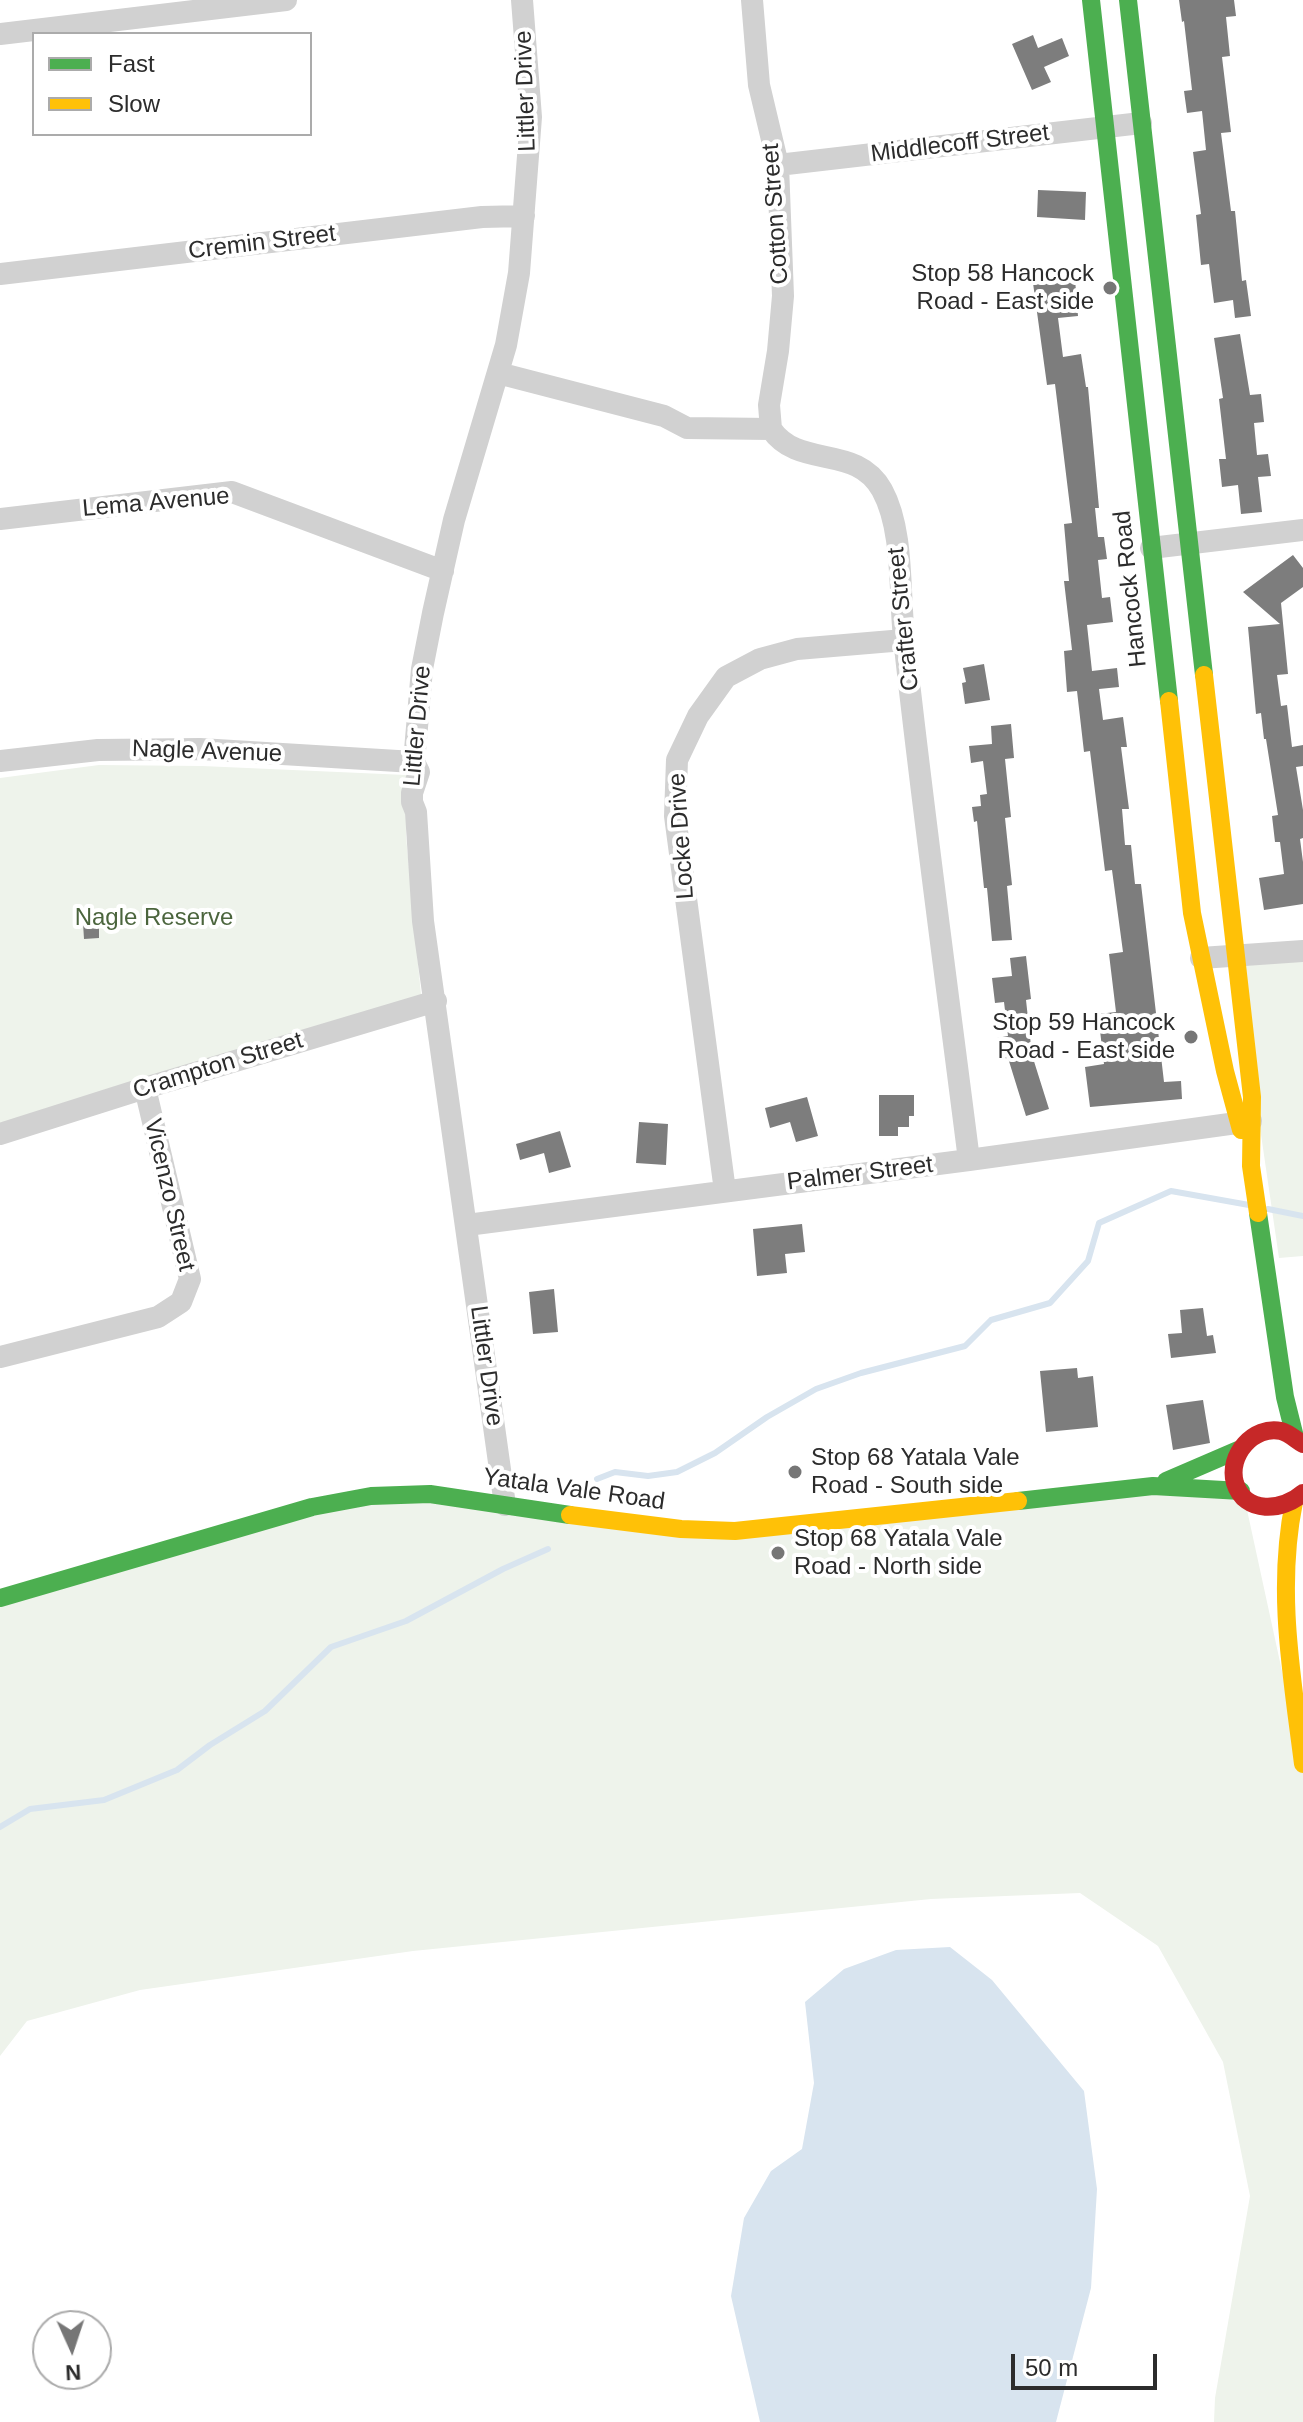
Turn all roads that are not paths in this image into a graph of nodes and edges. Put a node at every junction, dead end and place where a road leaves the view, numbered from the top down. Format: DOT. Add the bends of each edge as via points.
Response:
graph roads {
  1 [pos="286,0"];
  2 [pos="522,0"];
  3 [pos="752,0"];
  4 [pos="1091,0"];
  5 [pos="1128,0"];
  6 [pos="0,34"];
  7 [pos="1141,123"];
  8 [pos="1105,127"];
  9 [pos="778,165"];
  10 [pos="524,216"];
  11 [pos="0,274"];
  12 [pos="498,373"];
  13 [pos="771,429"];
  14 [pos="0,519"];
  15 [pos="1303,530"];
  16 [pos="1188,544"];
  17 [pos="1151,548"];
  18 [pos="443,571"];
  19 [pos="904,640"];
  20 [pos="0,761"];
  21 [pos="414,762"];
  22 [pos="1303,951"];
  23 [pos="1235,956"];
  24 [pos="1201,958"];
  25 [pos="436,1001"];
  26 [pos="145,1088"];
  27 [pos="1246,1121"];
  28 [pos="0,1134"];
  29 [pos="969,1160"];
  30 [pos="725,1191"];
  31 [pos="467,1225"];
  32 [pos="1270,1299"];
  33 [pos="0,1357"];
  34 [pos="1267,1395"];
  35 [pos="1299,1441"];
  36 [pos="1238,1450"];
  37 [pos="1153,1486"];
  38 [pos="1298,1497"];
  39 [pos="1251,1504"];
  40 [pos="505,1505"];
  41 [pos="1268,1542"];
  42 [pos="1283,1585"];
  43 [pos="0,1598"];
  44 [pos="1303,1764"];
  1 -- 6 [label="street"];
  2 -- 10 [label="street, Littler Drive" via="531,117"];
  3 -- 9 [label="street, Cotton Street" via="759,85"];
  4 -- 8 [label="main road, Hancock Road"];
  5 -- 7 [label="main road, Hancock Road"];
  7 -- 8 [label="street, Middlecoff Street"];
  7 -- 16 [label="main road, Hancock Road"];
  8 -- 9 [label="street, Middlecoff Street"];
  8 -- 17 [label="main road, Hancock Road"];
  9 -- 13 [label="street, Cotton Street" via="783,296 769,405"];
  10 -- 11 [label="street, Cremin Street"];
  10 -- 12 [label="street, Littler Drive" via="519,273"];
  12 -- 13 [label="street" via="664,416 687,428"];
  12 -- 18 [label="street, Littler Drive"];
  13 -- 19 [label="street, Crafter Street" via="778,440 800,452 854,462 880,486 894,513"];
  14 -- 18 [label="street, Lema Avenue" via="232,492"];
  15 -- 16 [label="street"];
  16 -- 17 [label="street"];
  16 -- 23 [label="main road, Hancock Road"];
  17 -- 24 [label="main road, Hancock Road"];
  18 -- 21 [label="street, Littler Drive" via="422,669"];
  19 -- 29 [label="street, Crafter Street"];
  19 -- 30 [label="street, Locke Drive" via="797,649 760,659 726,677 698,716 677,760 675,816"];
  20 -- 21 [label="street, Nagle Avenue" via="98,750 200,749"];
  21 -- 25 [label="street, Littler Drive" via="419,772 412,802"];
  22 -- 23 [label="street"];
  23 -- 24 [label="street"];
  23 -- 27 [label="main road, Hancock Road" via="1252,1097"];
  24 -- 27 [label="main road, Hancock Road" via="1225,1071"];
  25 -- 26 [label="street, Crampton Street"];
  25 -- 31 [label="street, Littler Drive"];
  26 -- 28 [label="street, Crampton Street"];
  26 -- 33 [label="street, Vicenzo Street" via="190,1279 181,1302 158,1317"];
  27 -- 29 [label="street, Palmer Street"];
  27 -- 32 [label="main road, Hancock Road"];
  29 -- 30 [label="street, Palmer Street"];
  30 -- 31 [label="street, Palmer Street"];
  31 -- 40 [label="street, Littler Drive"];
  32 -- 34 [label="main road, Hancock Road" via="1264,1325"];
  32 -- 35 [label="main road, Hancock Road" via="1285,1397"];
  35 -- 36 [label="main road, Yatala Vale Road" via="1259,1425"];
  36 -- 37 [label="main road, Yatala Vale Road"];
  36 -- 39 [label="main road" via="1234,1474"];
  37 -- 39 [label="main road, Yatala Vale Road"];
  37 -- 40 [label="main road, Yatala Vale Road" via="735,1531 631,1524"];
  38 -- 39 [label="main road, Yatala Vale Road" via="1277,1508"];
  38 -- 42 [label="main road" via="1286,1533"];
  40 -- 43 [label="main road, Yatala Vale Road" via="392,1492 358,1496"];
  41 -- 42 [label="main road"];
  42 -- 44 [label="main road"];
}
